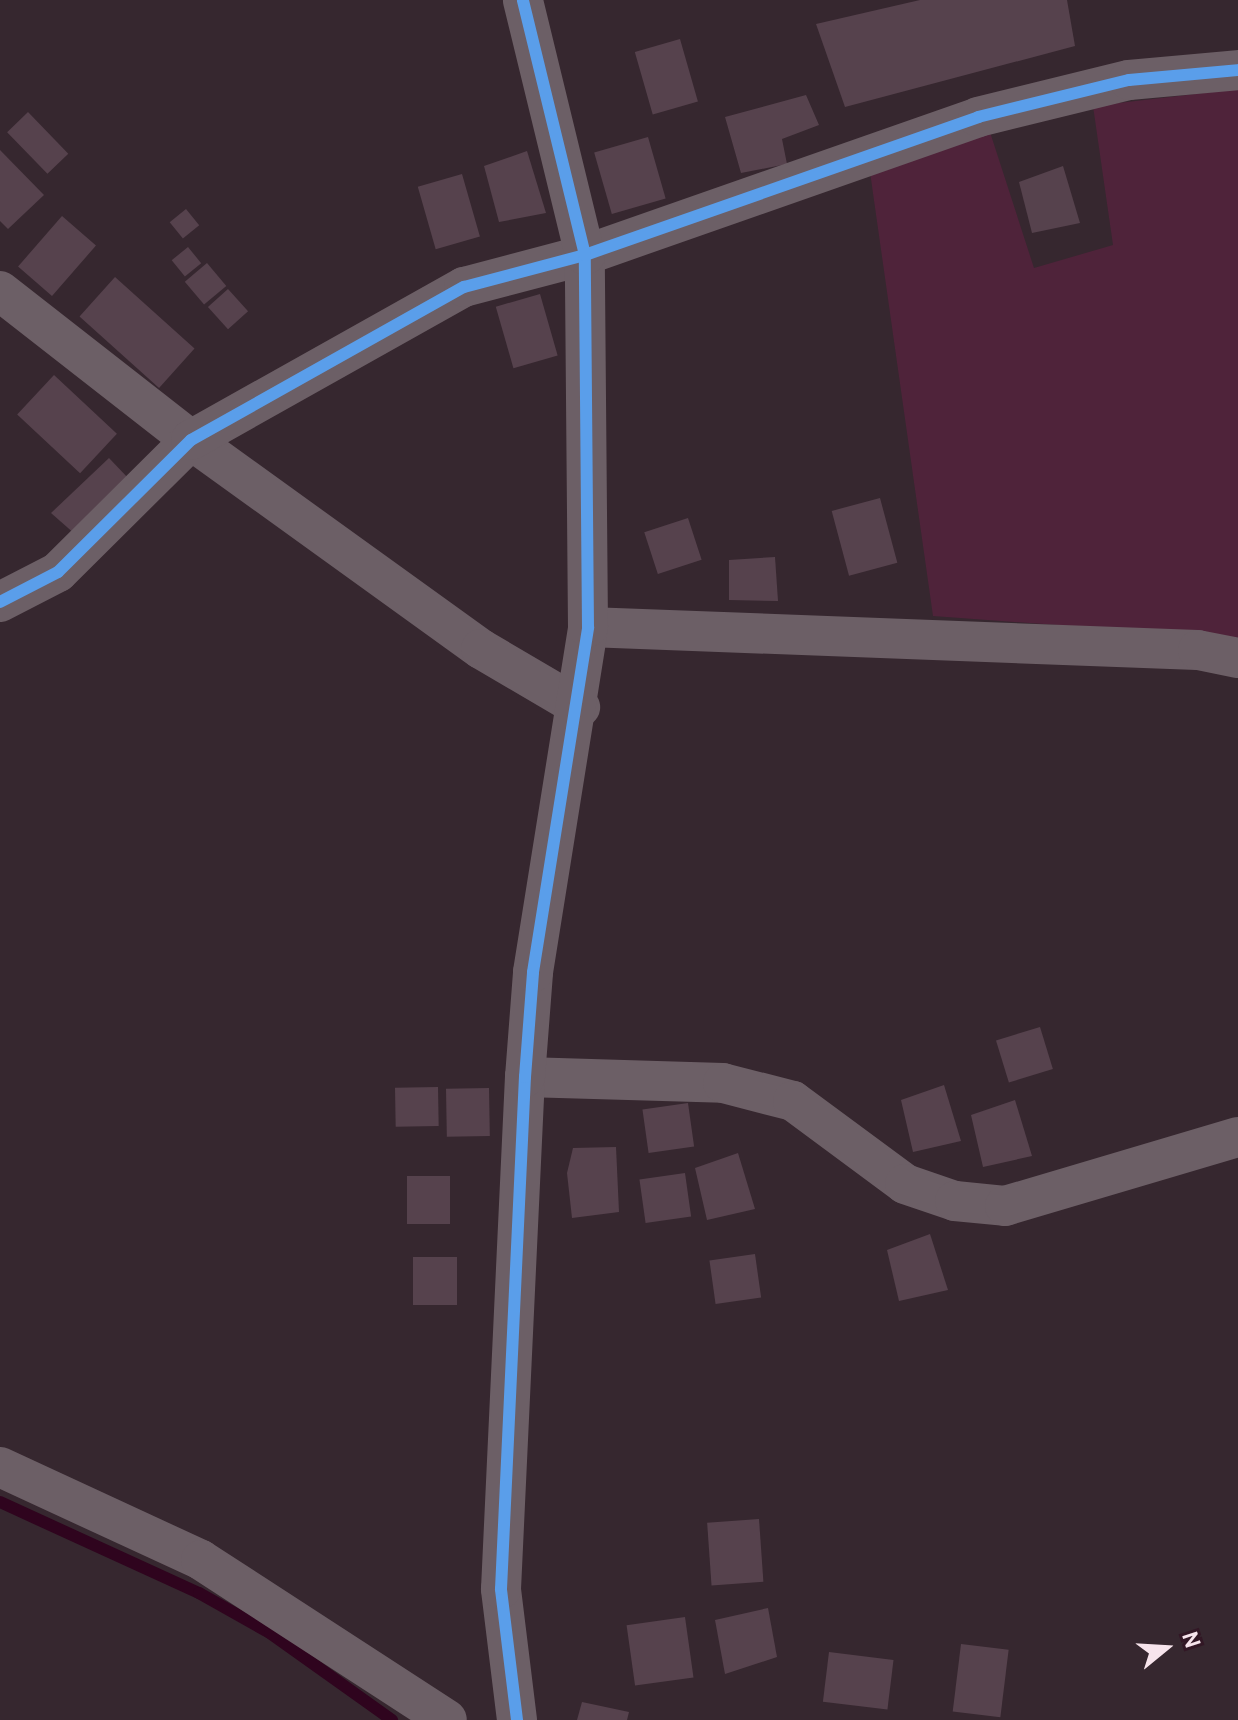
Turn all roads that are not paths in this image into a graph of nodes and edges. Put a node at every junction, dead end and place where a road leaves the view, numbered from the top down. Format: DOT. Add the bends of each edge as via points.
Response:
graph roads {
  1 [pos="523,0"];
  2 [pos="1238,70"];
  3 [pos="585,255"];
  4 [pos="0,291"];
  5 [pos="191,440"];
  6 [pos="0,602"];
  7 [pos="588,627"];
  8 [pos="1238,658"];
  9 [pos="580,707"];
  10 [pos="525,1077"];
  11 [pos="1238,1137"];
  12 [pos="0,1467"];
  13 [pos="447,1720"];
  14 [pos="517,1720"];
  1 -- 3 [label="street"];
  2 -- 3 [label="street" via="1129,80 978,117"];
  3 -- 5 [label="street" via="464,287"];
  3 -- 7 [label="street"];
  4 -- 5 [label="street"];
  5 -- 6 [label="street" via="58,572"];
  5 -- 9 [label="street" via="481,649"];
  7 -- 8 [label="street" via="1198,650"];
  7 -- 9 [label="street"];
  9 -- 10 [label="street" via="533,972"];
  10 -- 11 [label="street" via="723,1083 793,1101 905,1184 955,1201 1005,1206"];
  10 -- 14 [label="street" via="501,1589"];
  12 -- 13 [label="street" via="212,1567"];
}
